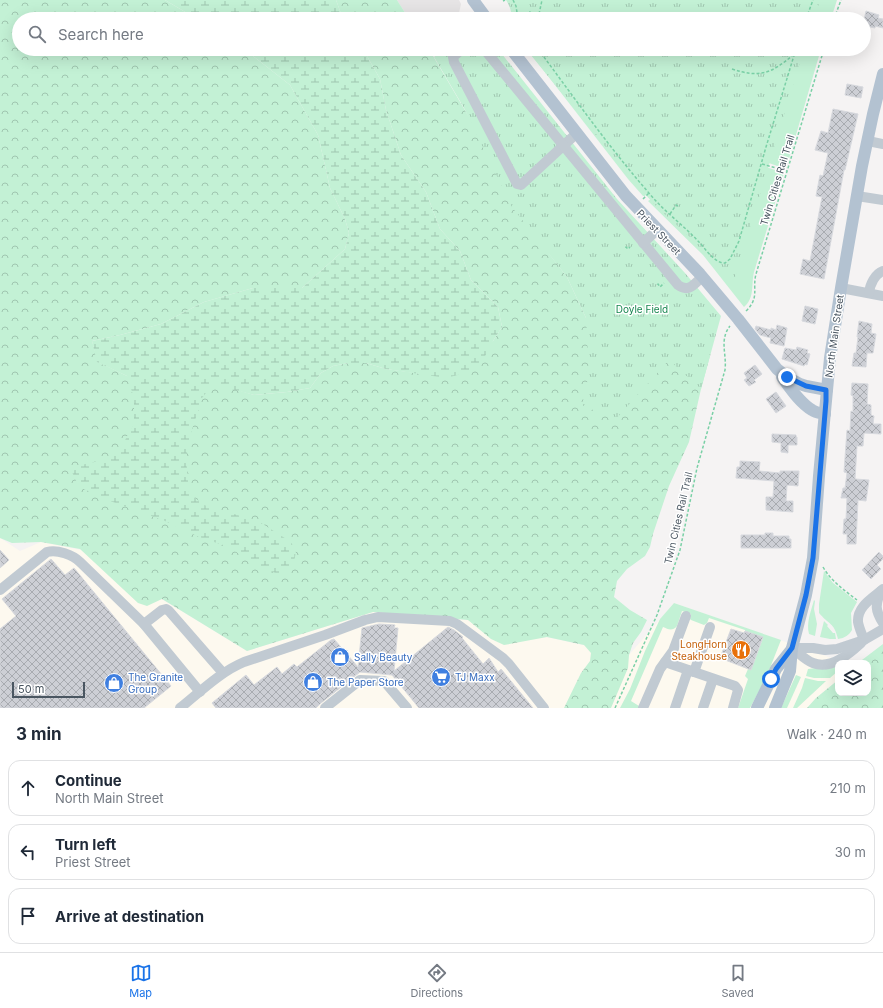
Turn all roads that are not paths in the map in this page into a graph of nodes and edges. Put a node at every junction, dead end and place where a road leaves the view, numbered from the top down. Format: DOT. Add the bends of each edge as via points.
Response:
graph roads {
  1 [pos="473,0"];
  2 [pos="482,12"];
  3 [pos="454,56"];
  4 [pos="490,56"];
  5 [pos="516,56"];
  6 [pos="883,74"];
  7 [pos="577,133"];
  8 [pos="868,141"];
  9 [pos="883,144"];
  10 [pos="563,146"];
  11 [pos="606,171"];
  12 [pos="593,181"];
  13 [pos="858,196"];
  14 [pos="883,200"];
  15 [pos="638,202"];
  16 [pos="621,215"];
  17 [pos="657,230"];
  18 [pos="644,243"];
  19 [pos="883,271"];
  20 [pos="702,277"];
  21 [pos="841,288"];
  22 [pos="869,293"];
  23 [pos="883,296"];
  24 [pos="777,369"];
  25 [pos="826,390"];
  26 [pos="825,414"];
  27 [pos="0,590"];
  28 [pos="882,590"];
  29 [pos="686,616"];
  30 [pos="144,624"];
  31 [pos="883,624"];
  32 [pos="710,627"];
  33 [pos="883,630"];
  34 [pos="864,640"];
  35 [pos="792,648"];
  36 [pos="665,662"];
  37 [pos="691,671"];
  38 [pos="224,673"];
  39 [pos="713,679"];
  40 [pos="200,692"];
  41 [pos="180,708"];
  42 [pos="326,708"];
  43 [pos="407,708"];
  44 [pos="544,708"];
  45 [pos="644,708"];
  46 [pos="675,708"];
  47 [pos="703,708"];
  48 [pos="733,708"];
  49 [pos="757,708"];
  50 [pos="774,708"];
  1 -- 2 [label="main road"];
  3 -- 10 [label="street" via="454,62 517,184 523,184"];
  4 -- 10 [label="street"];
  5 -- 7 [label="main road, Priest Street"];
  6 -- 8 [label="main road, North Main Street"];
  7 -- 10 [label="street"];
  7 -- 11 [label="main road, Priest Street"];
  8 -- 9 [label="street"];
  8 -- 13 [label="main road, North Main Street"];
  10 -- 12 [label="street"];
  11 -- 12 [label="street"];
  11 -- 15 [label="main road, Priest Street"];
  12 -- 16 [label="street"];
  13 -- 14 [label="street"];
  13 -- 21 [label="main road, North Main Street"];
  15 -- 16 [label="street"];
  15 -- 17 [label="main road, Priest Street"];
  16 -- 18 [label="street"];
  17 -- 18 [label="street"];
  17 -- 20 [label="main road, Priest Street"];
  18 -- 20 [label="street" via="684,289"];
  19 -- 22 [label="street" via="877,275"];
  20 -- 24 [label="main road, Priest Street"];
  21 -- 22 [label="street"];
  21 -- 25 [label="main road, North Main Street"];
  22 -- 23 [label="street"];
  24 -- 25 [label="main road, Priest Street" via="800,384"];
  24 -- 26 [label="main road" via="803,403 812,410"];
  25 -- 26 [label="main road, North Main Street"];
  26 -- 35 [label="main road, North Main Street" via="813,558"];
  27 -- 30 [label="street" via="43,555 52,551 77,559"];
  28 -- 31 [label="street" via="876,607"];
  28 -- 34 [label="street" via="860,611 858,623"];
  29 -- 36 [label="street" via="673,651"];
  30 -- 38 [label="street" via="166,609"];
  30 -- 40 [label="street"];
  32 -- 37 [label="street"];
  33 -- 34 [label="street"];
  34 -- 35 [label="street" via="830,650"];
  34 -- 35 [label="street" via="844,657 823,665 812,663"];
  35 -- 49 [label="main road, North Main Street" via="776,669"];
  35 -- 50 [label="main road, North Main Street" via="790,671"];
  36 -- 37 [label="street"];
  36 -- 45 [label="street"];
  37 -- 39 [label="street"];
  37 -- 46 [label="street"];
  38 -- 40 [label="street"];
  38 -- 44 [label="street" via="233,666 365,620 378,618 450,621 503,658"];
  39 -- 47 [label="street"];
  39 -- 48 [label="street" via="735,686 738,690"];
  40 -- 41 [label="street"];
  42 -- 43 [label="street" via="360,680 384,681"];
}
